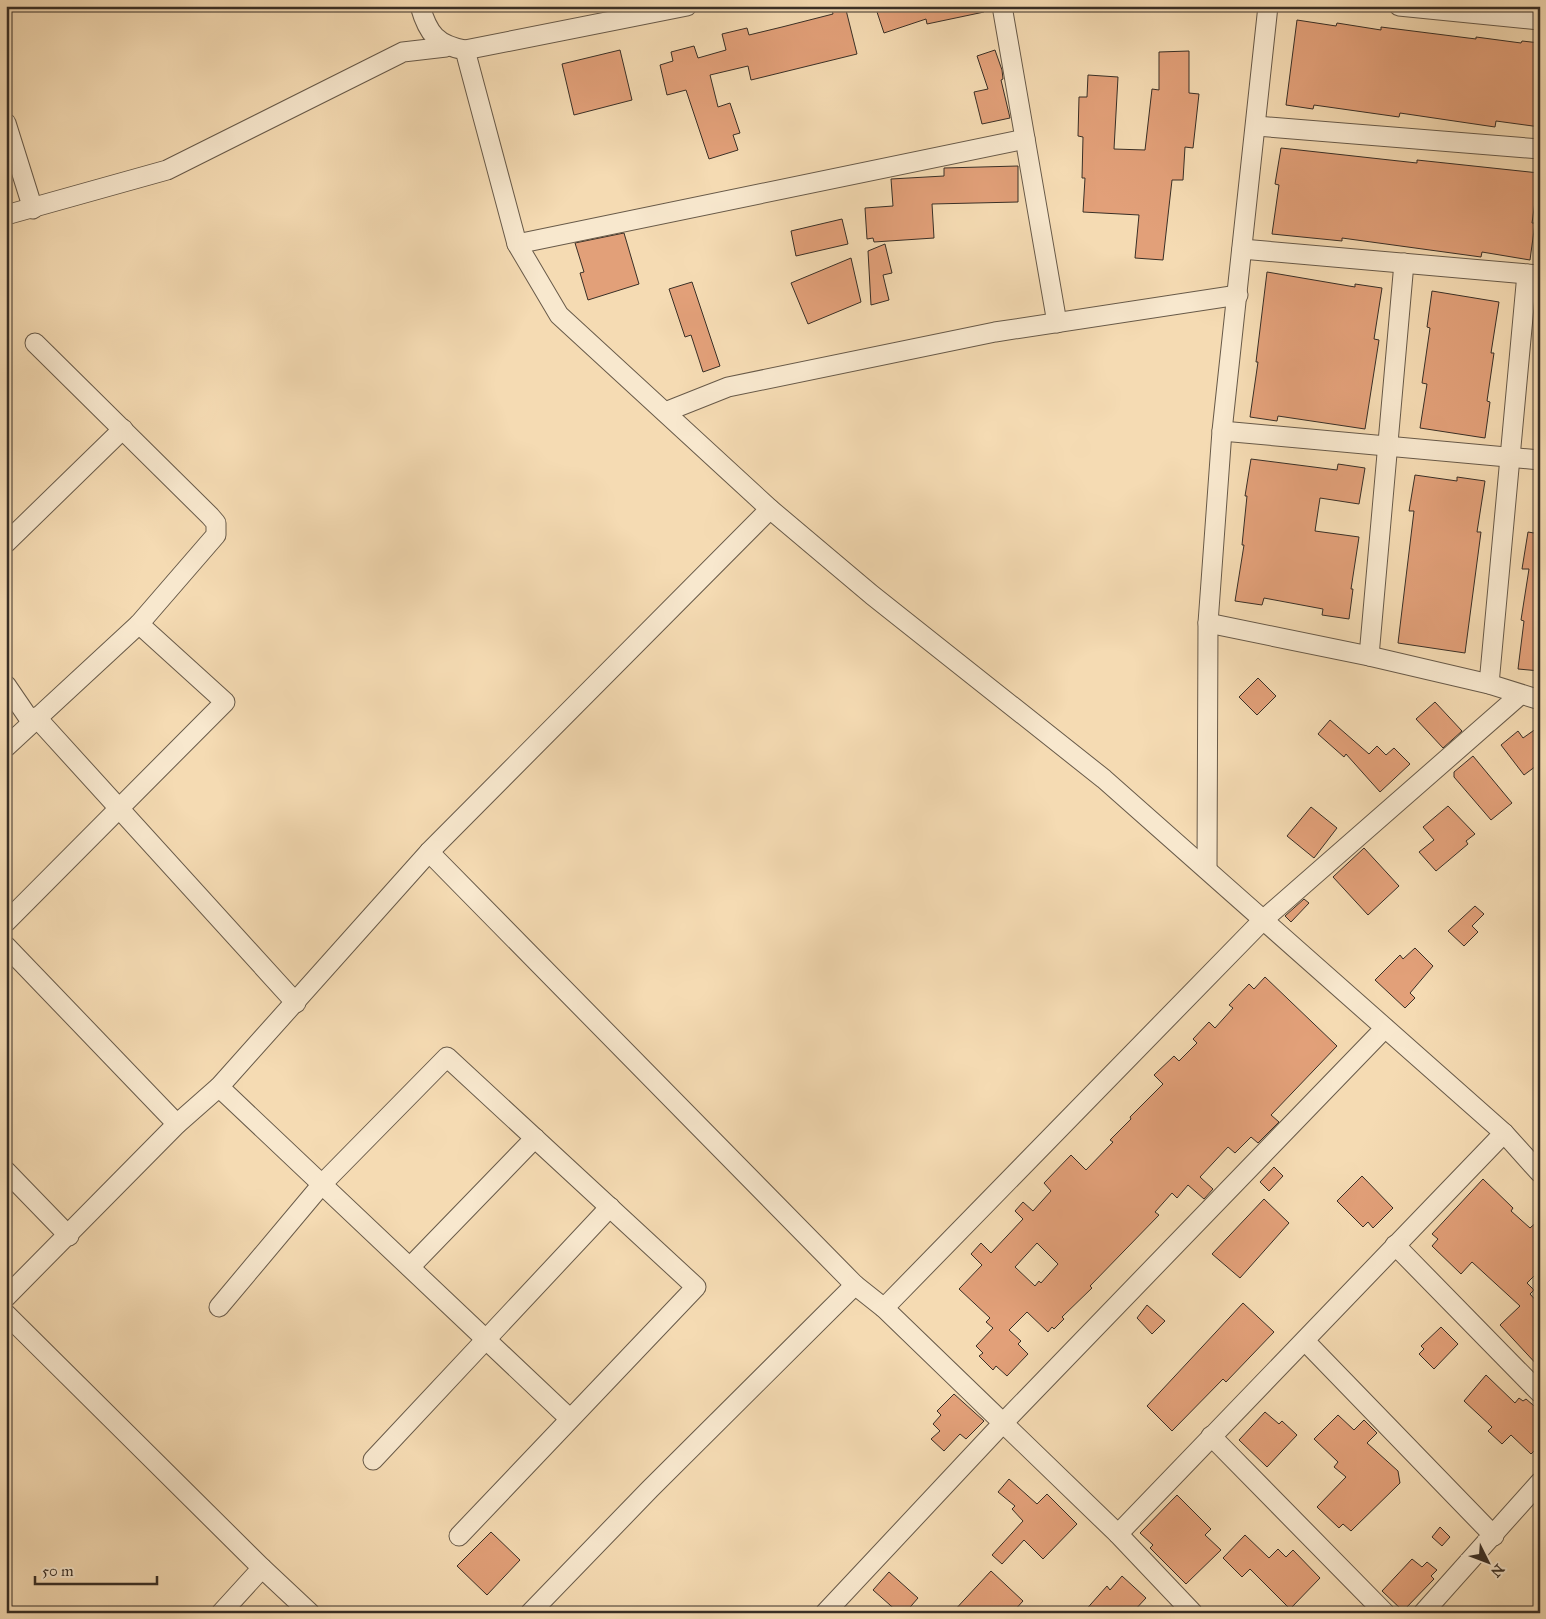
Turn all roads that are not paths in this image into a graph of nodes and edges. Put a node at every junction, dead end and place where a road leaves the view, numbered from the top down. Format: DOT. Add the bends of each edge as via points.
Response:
graph roads {
  1 [pos="420,6"];
  2 [pos="687,6"];
  3 [pos="1002,6"];
  4 [pos="1268,6"];
  5 [pos="1399,6"];
  6 [pos="1540,20"];
  7 [pos="426,26"];
  8 [pos="446,47"];
  9 [pos="466,50"];
  10 [pos="403,52"];
  11 [pos="6,123"];
  12 [pos="1256,126"];
  13 [pos="1025,139"];
  14 [pos="1540,149"];
  15 [pos="33,209"];
  16 [pos="6,215"];
  17 [pos="518,244"];
  18 [pos="1242,249"];
  19 [pos="1404,263"];
  20 [pos="1533,274"];
  21 [pos="1238,295"];
  22 [pos="1057,323"];
  23 [pos="35,343"];
  24 [pos="666,412"];
  25 [pos="123,429"];
  26 [pos="1222,431"];
  27 [pos="1388,446"];
  28 [pos="1510,458"];
  29 [pos="1540,460"];
  30 [pos="770,509"];
  31 [pos="6,544"];
  32 [pos="1208,623"];
  33 [pos="139,624"];
  34 [pos="1369,656"];
  35 [pos="1489,684"];
  36 [pos="6,685"];
  37 [pos="1520,695"];
  38 [pos="1540,700"];
  39 [pos="34,720"];
  40 [pos="6,747"];
  41 [pos="120,807"];
  42 [pos="430,852"];
  43 [pos="1207,869"];
  44 [pos="1263,920"];
  45 [pos="6,922"];
  46 [pos="6,946"];
  47 [pos="296,1003"];
  48 [pos="1385,1028"];
  49 [pos="219,1087"];
  50 [pos="177,1124"];
  51 [pos="1504,1132"];
  52 [pos="535,1138"];
  53 [pos="6,1171"];
  54 [pos="1540,1174"];
  55 [pos="323,1183"];
  56 [pos="610,1207"];
  57 [pos="69,1236"];
  58 [pos="1396,1245"];
  59 [pos="410,1267"];
  60 [pos="854,1285"];
  61 [pos="6,1297"];
  62 [pos="219,1307"];
  63 [pos="884,1308"];
  64 [pos="6,1314"];
  65 [pos="487,1340"];
  66 [pos="1305,1341"];
  67 [pos="1540,1393"];
  68 [pos="570,1418"];
  69 [pos="1003,1423"];
  70 [pos="1211,1436"];
  71 [pos="373,1460"];
  72 [pos="1540,1482"];
  73 [pos="1118,1534"];
  74 [pos="459,1536"];
  75 [pos="1494,1536"];
  76 [pos="262,1568"];
  77 [pos="221,1613"];
  78 [pos="310,1613"];
  79 [pos="530,1613"];
  80 [pos="825,1613"];
  81 [pos="1192,1613"];
  82 [pos="1385,1613"];
  83 [pos="1423,1613"];
  1 -- 7 [label="street"];
  2 -- 9 [label="street"];
  3 -- 13 [label="street"];
  4 -- 12 [label="street"];
  5 -- 6 [label="street"];
  7 -- 8 [label="street"];
  7 -- 10 [label="street"];
  8 -- 9 [label="street"];
  8 -- 10 [label="street"];
  9 -- 17 [label="street"];
  10 -- 15 [label="street" via="168,170"];
  11 -- 15 [label="street"];
  12 -- 14 [label="street"];
  12 -- 18 [label="street"];
  13 -- 17 [label="street"];
  13 -- 22 [label="street"];
  15 -- 16 [label="street"];
  17 -- 24 [label="street" via="559,314"];
  18 -- 19 [label="street"];
  18 -- 21 [label="street"];
  19 -- 20 [label="street"];
  19 -- 27 [label="street"];
  20 -- 28 [label="street"];
  21 -- 22 [label="street"];
  21 -- 26 [label="street"];
  22 -- 24 [label="street" via="995,332 728,387"];
  23 -- 25 [label="street"];
  24 -- 30 [label="street"];
  25 -- 31 [label="street"];
  25 -- 33 [label="street" via="216,523 216,536"];
  26 -- 27 [label="street"];
  26 -- 32 [label="street"];
  27 -- 28 [label="street"];
  27 -- 34 [label="street"];
  28 -- 29 [label="street"];
  28 -- 35 [label="street"];
  30 -- 42 [label="street"];
  30 -- 43 [label="street" via="872,595 1104,779"];
  32 -- 34 [label="street"];
  32 -- 43 [label="street"];
  33 -- 39 [label="street"];
  33 -- 41 [label="street" via="225,702"];
  34 -- 35 [label="street"];
  35 -- 37 [label="street"];
  36 -- 39 [label="street"];
  37 -- 38 [label="street"];
  37 -- 44 [label="street"];
  39 -- 40 [label="street"];
  39 -- 41 [label="street"];
  41 -- 45 [label="street"];
  41 -- 47 [label="street"];
  42 -- 47 [label="street"];
  42 -- 60 [label="street"];
  43 -- 44 [label="street"];
  44 -- 48 [label="street"];
  44 -- 63 [label="street"];
  46 -- 50 [label="street"];
  47 -- 49 [label="street"];
  48 -- 51 [label="street"];
  48 -- 69 [label="street"];
  49 -- 50 [label="street"];
  49 -- 55 [label="street"];
  50 -- 57 [label="street"];
  51 -- 54 [label="street"];
  51 -- 58 [label="street"];
  52 -- 55 [label="street" via="447,1057"];
  52 -- 56 [label="street"];
  52 -- 59 [label="street"];
  53 -- 57 [label="street"];
  55 -- 59 [label="street"];
  55 -- 62 [label="street"];
  56 -- 65 [label="street"];
  56 -- 68 [label="street" via="696,1287"];
  57 -- 61 [label="street"];
  58 -- 66 [label="street"];
  58 -- 67 [label="street"];
  59 -- 65 [label="street"];
  60 -- 63 [label="street"];
  60 -- 79 [label="street"];
  63 -- 69 [label="street"];
  64 -- 76 [label="street"];
  65 -- 68 [label="street"];
  65 -- 71 [label="street"];
  66 -- 70 [label="street"];
  66 -- 75 [label="street"];
  68 -- 74 [label="street"];
  69 -- 73 [label="street"];
  69 -- 80 [label="street"];
  70 -- 73 [label="street"];
  70 -- 82 [label="street"];
  72 -- 75 [label="street"];
  73 -- 81 [label="street"];
  75 -- 83 [label="street"];
  76 -- 77 [label="street"];
  76 -- 78 [label="street"];
}
